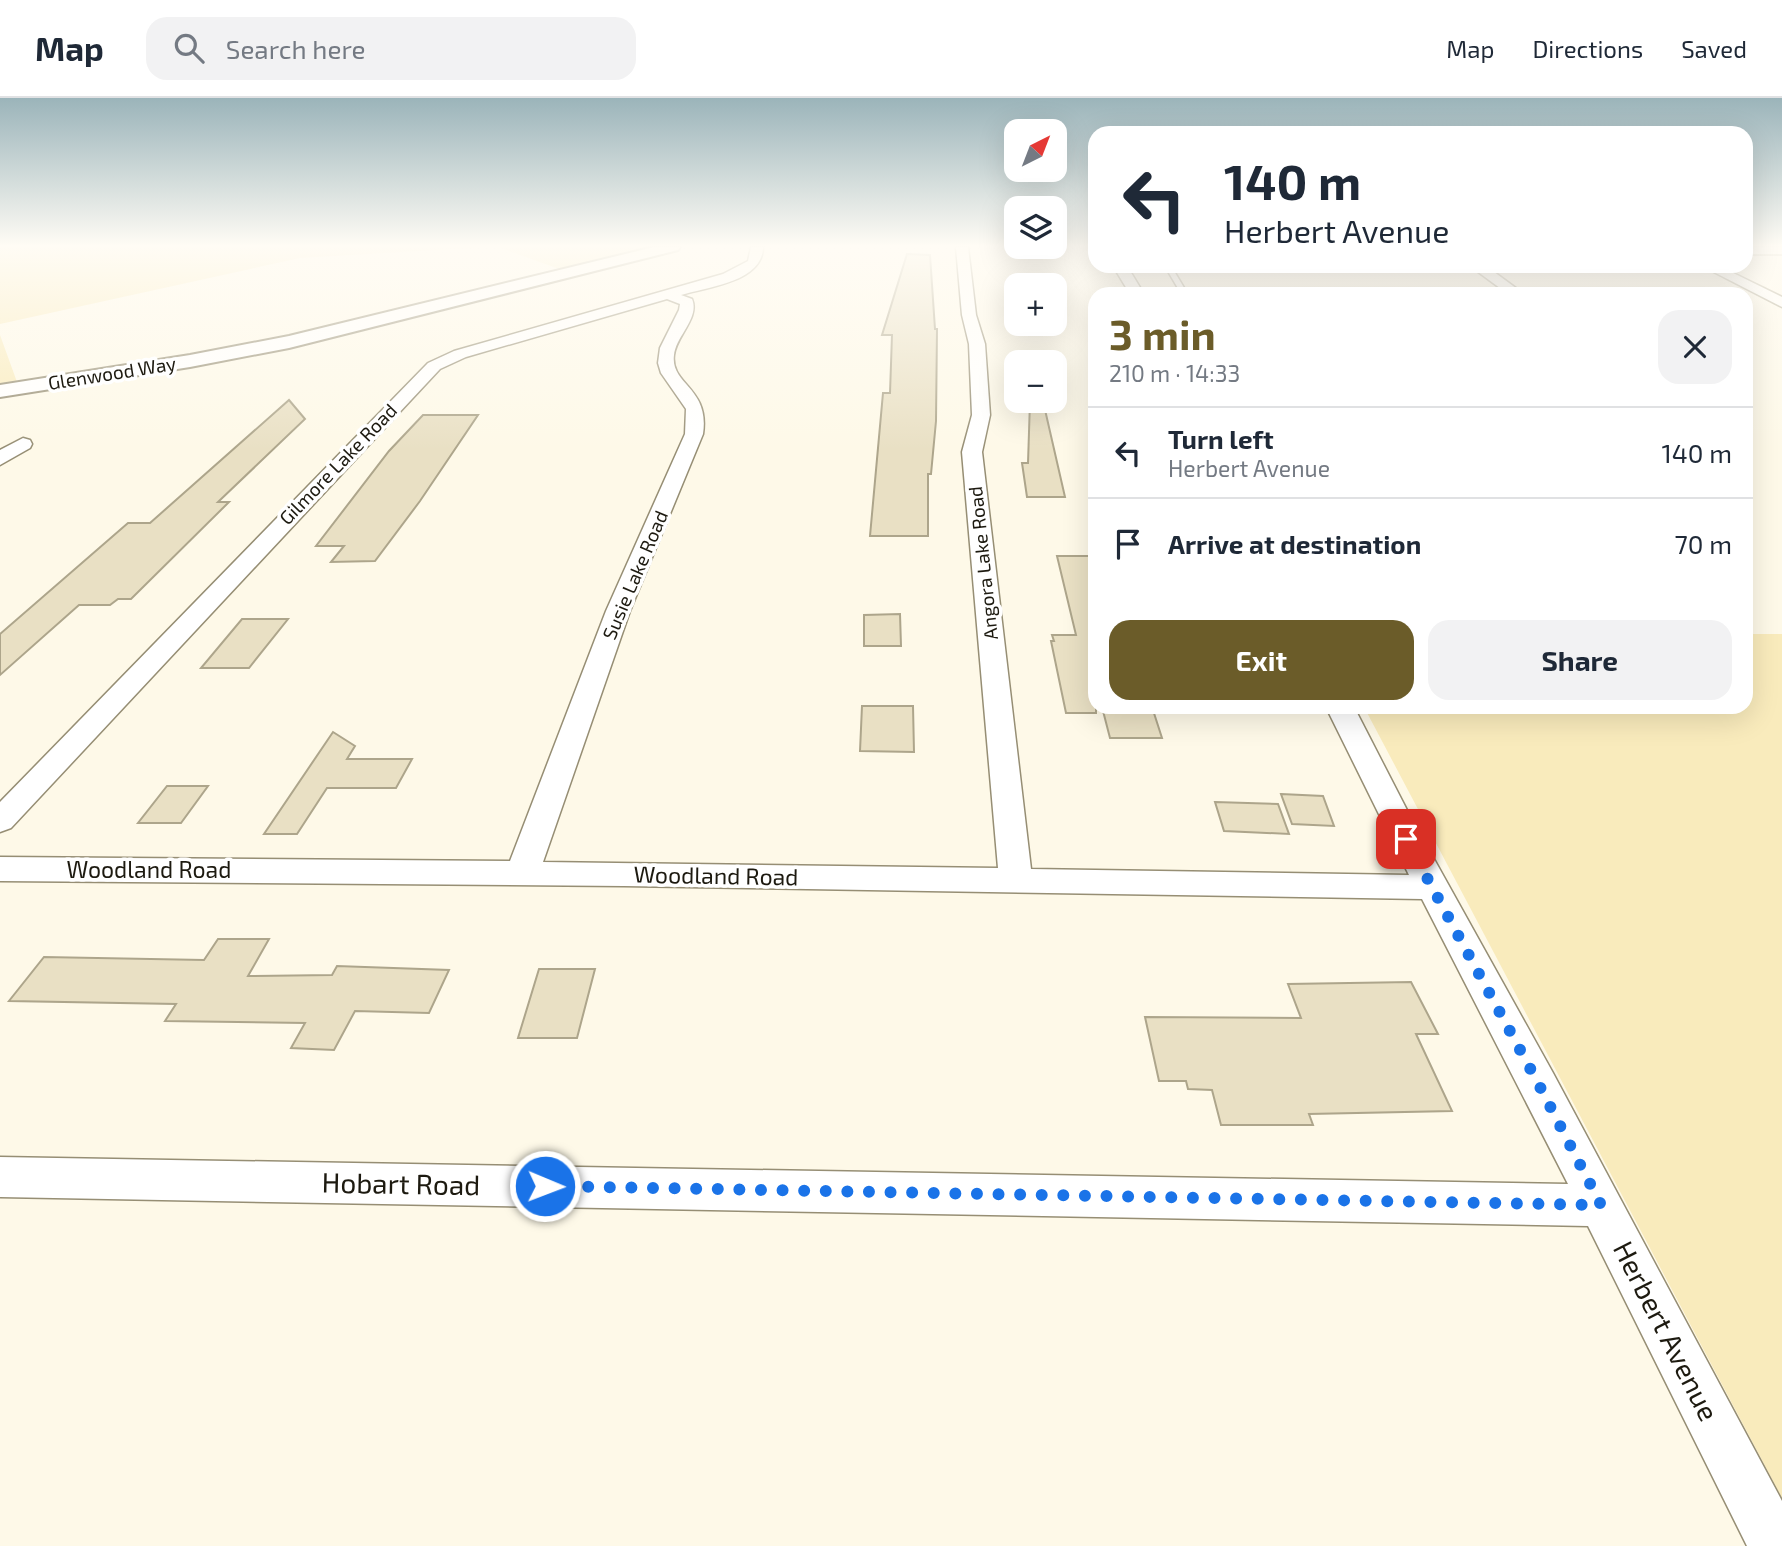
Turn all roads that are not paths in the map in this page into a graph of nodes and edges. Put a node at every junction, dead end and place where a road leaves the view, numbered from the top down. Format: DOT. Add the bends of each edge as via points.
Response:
graph roads {
  1 [pos="400,315"];
  2 [pos="600,315"];
  3 [pos="682,315"];
  4 [pos="969,315"];
  5 [pos="0,391"];
  6 [pos="23,444"];
  7 [pos="0,459"];
  8 [pos="1344,714"];
  9 [pos="0,821"];
  10 [pos="0,869"];
  11 [pos="522,873"];
  12 [pos="1016,881"];
  13 [pos="1432,887"];
  14 [pos="0,1177"];
  15 [pos="1601,1205"];
  16 [pos="1776,1546"];
  1 -- 5 [label="street, Glenwood Way" via="190,361"];
  2 -- 9 [label="street, Gilmore Lake Road" via="460,354 434,366"];
  3 -- 11 [label="street, Susie Lake Road" via="666,358 668,372 696,409 694,434 618,611"];
  4 -- 12 [label="street, Angora Lake Road" via="977,345 981,415 972,452"];
  6 -- 7 [label="street"];
  8 -- 13 [label="street, Herbert Avenue"];
  10 -- 11 [label="street, Woodland Road"];
  11 -- 12 [label="street, Woodland Road"];
  12 -- 13 [label="street, Woodland Road"];
  13 -- 15 [label="street, Herbert Avenue"];
  14 -- 15 [label="street, Hobart Road"];
  15 -- 16 [label="street, Herbert Avenue"];
}
